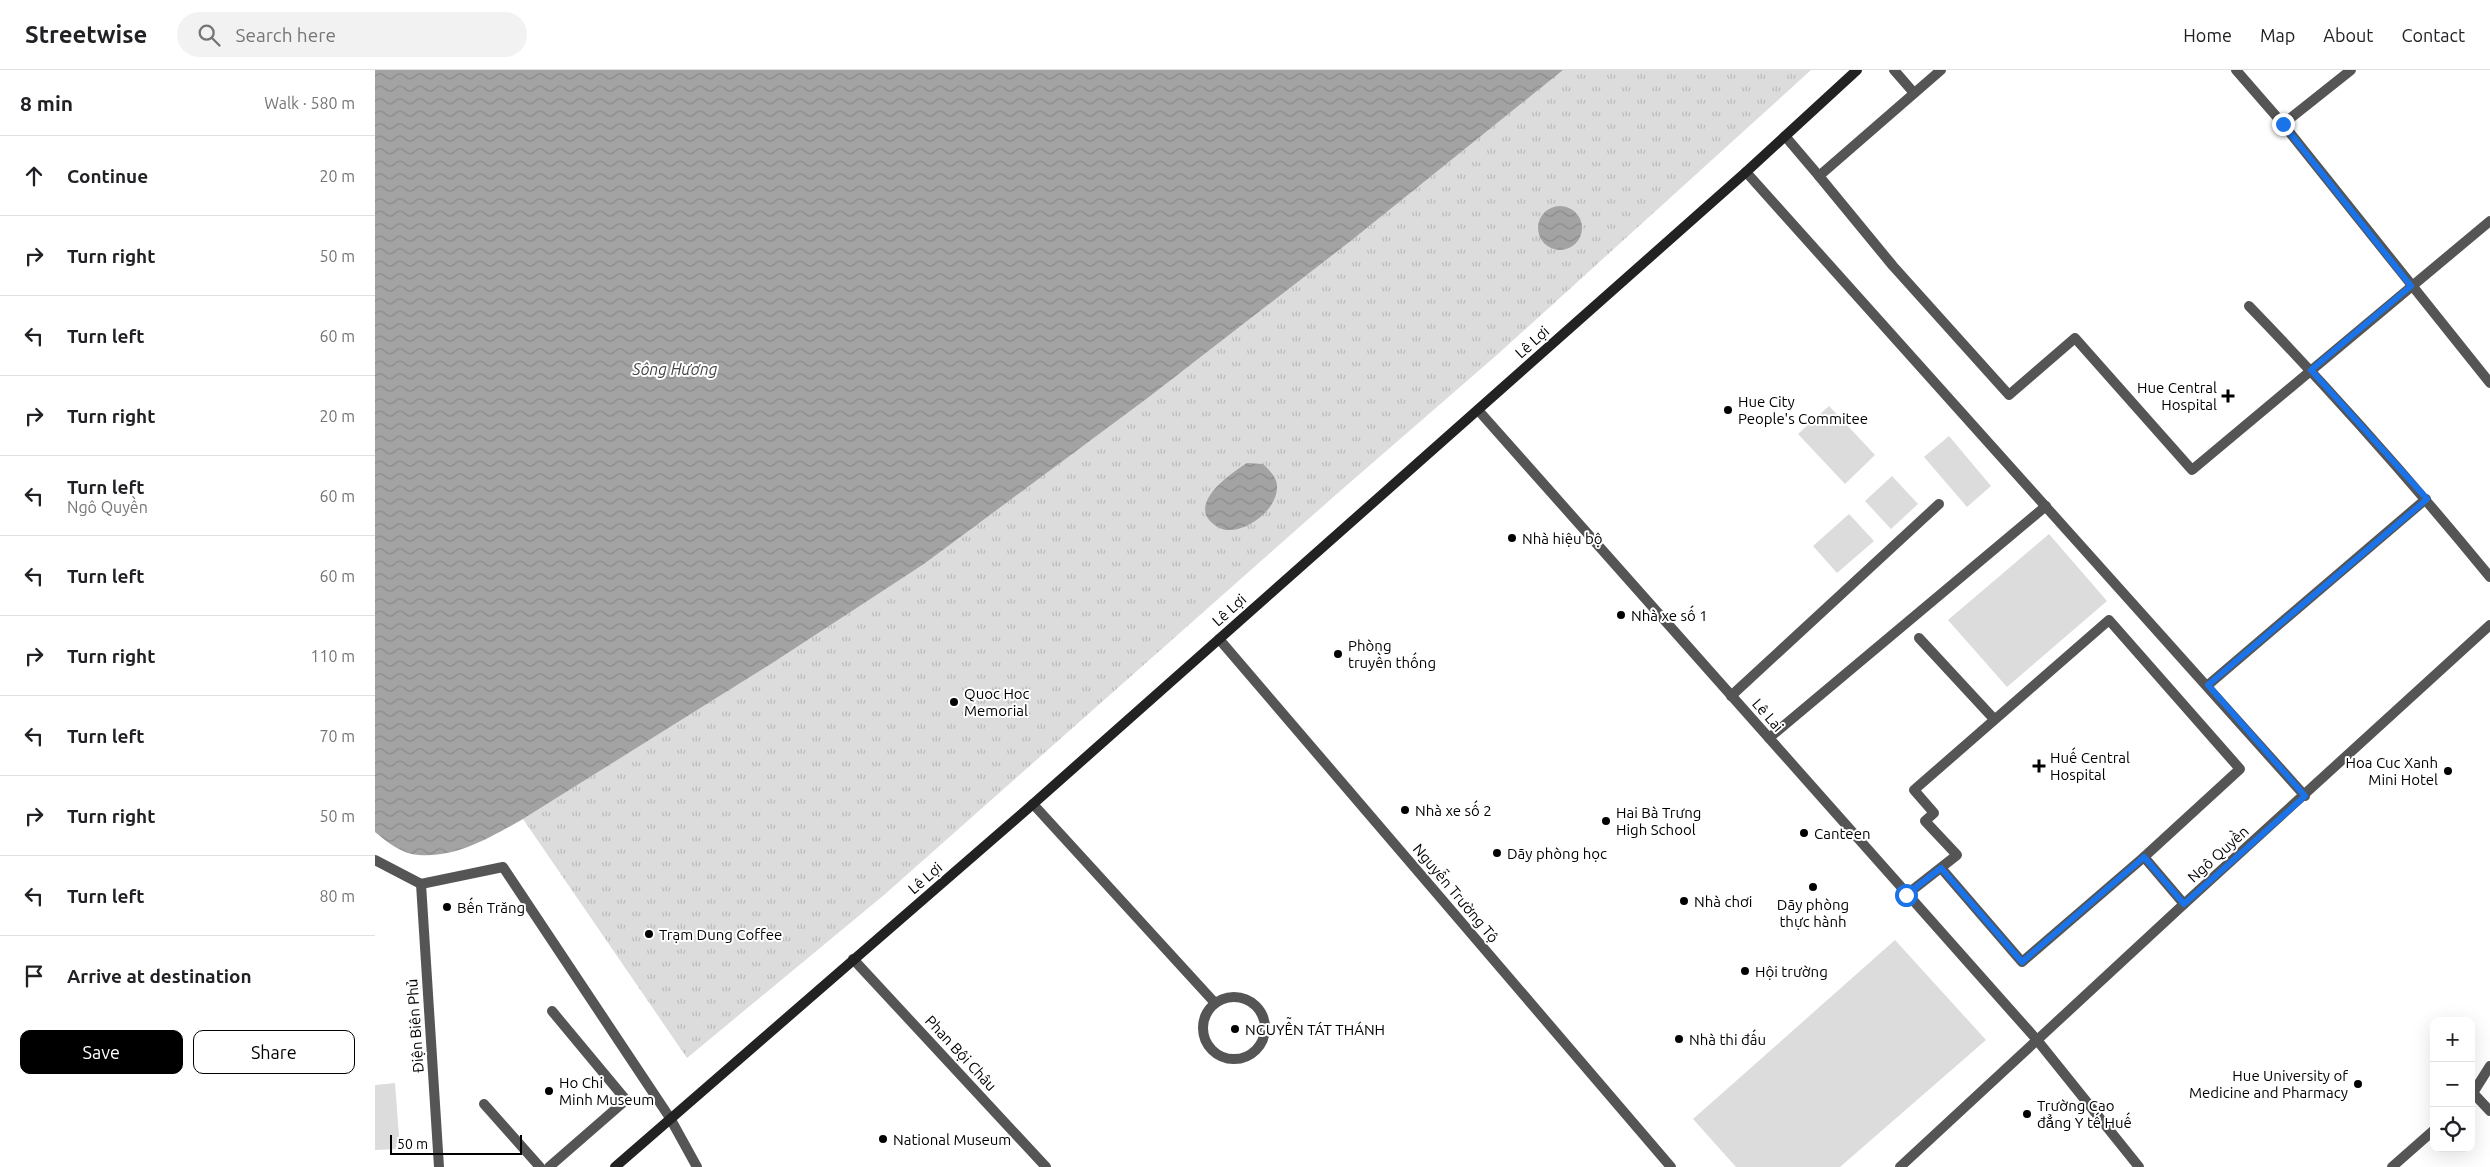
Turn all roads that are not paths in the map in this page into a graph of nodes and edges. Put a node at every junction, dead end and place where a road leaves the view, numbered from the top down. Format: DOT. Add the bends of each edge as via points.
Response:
graph roads {
  1 [pos="1857,70"];
  2 [pos="1894,70"];
  3 [pos="1941,70"];
  4 [pos="2236,70"];
  5 [pos="2351,70"];
  6 [pos="1914,93"];
  7 [pos="2283,124"];
  8 [pos="1785,136"];
  9 [pos="1746,172"];
  10 [pos="1819,176"];
  11 [pos="2490,221"];
  12 [pos="2411,286"];
  13 [pos="2249,306"];
  14 [pos="2311,370"];
  15 [pos="2490,383"];
  16 [pos="1478,410"];
  17 [pos="2427,499"];
  18 [pos="1939,504"];
  19 [pos="2046,506"];
  20 [pos="2490,577"];
  21 [pos="2490,626"];
  22 [pos="1919,638"];
  23 [pos="1219,639"];
  24 [pos="2208,685"];
  25 [pos="1731,696"];
  26 [pos="1994,719"];
  27 [pos="1769,738"];
  28 [pos="2305,796"];
  29 [pos="1033,804"];
  30 [pos="2144,857"];
  31 [pos="375,860"];
  32 [pos="1941,868"];
  33 [pos="421,884"];
  34 [pos="1906,895"];
  35 [pos="2184,904"];
  36 [pos="853,959"];
  37 [pos="1215,1003"];
  38 [pos="552,1012"];
  39 [pos="2037,1040"];
  40 [pos="2490,1066"];
  41 [pos="2475,1092"];
  42 [pos="2475,1097"];
  43 [pos="484,1104"];
  44 [pos="2490,1111"];
  45 [pos="670,1118"];
  46 [pos="2430,1134"];
  47 [pos="439,1167"];
  48 [pos="540,1167"];
  49 [pos="549,1167"];
  50 [pos="615,1167"];
  51 [pos="697,1167"];
  52 [pos="1046,1167"];
  53 [pos="1671,1167"];
  54 [pos="1900,1167"];
  55 [pos="2139,1167"];
  56 [pos="2392,1167"];
  1 -- 8 [label="main road, Lê Lợi"];
  2 -- 6 [label="street"];
  3 -- 6 [label="street"];
  4 -- 7 [label="street"];
  5 -- 7 [label="street"];
  6 -- 10 [label="street"];
  7 -- 12 [label="street"];
  8 -- 9 [label="main road, Lê Lợi"];
  8 -- 10 [label="street"];
  9 -- 16 [label="main road, Lê Lợi"];
  9 -- 19 [label="street"];
  10 -- 14 [label="street" via="1893,266 2009,395 2075,338 2193,470"];
  11 -- 12 [label="street"];
  12 -- 14 [label="street"];
  12 -- 15 [label="street"];
  13 -- 14 [label="street"];
  14 -- 17 [label="street"];
  16 -- 23 [label="main road, Lê Lợi"];
  16 -- 25 [label="street, Lê Lai"];
  17 -- 20 [label="street"];
  17 -- 24 [label="street"];
  18 -- 25 [label="street"];
  19 -- 24 [label="street"];
  19 -- 27 [label="street"];
  21 -- 28 [label="street, Ngô Quyền"];
  22 -- 26 [label="street"];
  23 -- 29 [label="main road, Lê Lợi"];
  23 -- 53 [label="street, Nguyễn Trường Tộ"];
  24 -- 28 [label="street"];
  25 -- 27 [label="street, Lê Lai"];
  26 -- 30 [label="street" via="2109,620 2240,769"];
  26 -- 32 [label="street" via="1914,790 1934,813 1925,821 1957,855"];
  27 -- 34 [label="street, Lê Lai"];
  28 -- 35 [label="street, Ngô Quyền"];
  29 -- 36 [label="main road, Lê Lợi"];
  29 -- 37 [label="street"];
  30 -- 32 [label="street" via="2022,962"];
  30 -- 35 [label="street"];
  31 -- 33 [label="street"];
  32 -- 34 [label="street"];
  33 -- 45 [label="street" via="503,867"];
  33 -- 47 [label="street, Điện Biên Phủ"];
  34 -- 39 [label="street, Lê Lai"];
  35 -- 39 [label="street, Ngô Quyền"];
  36 -- 45 [label="main road, Lê Lợi"];
  36 -- 52 [label="street, Phan Bội Châu"];
  37 -- 37 [label="street" via="1207,1013 1203,1031 1211,1048 1227,1058 1238,1058 1256,1050 1262,1042 1265,1026 1258,1007 1240,997"];
  38 -- 49 [label="street" via="626,1100"];
  39 -- 54 [label="street, Ngô Quyền"];
  39 -- 55 [label="street, Lê Lai"];
  40 -- 41 [label="street"];
  42 -- 44 [label="street"];
  43 -- 48 [label="street"];
  45 -- 50 [label="main road, Lê Lợi"];
  45 -- 51 [label="street"];
  46 -- 56 [label="street"];
}
